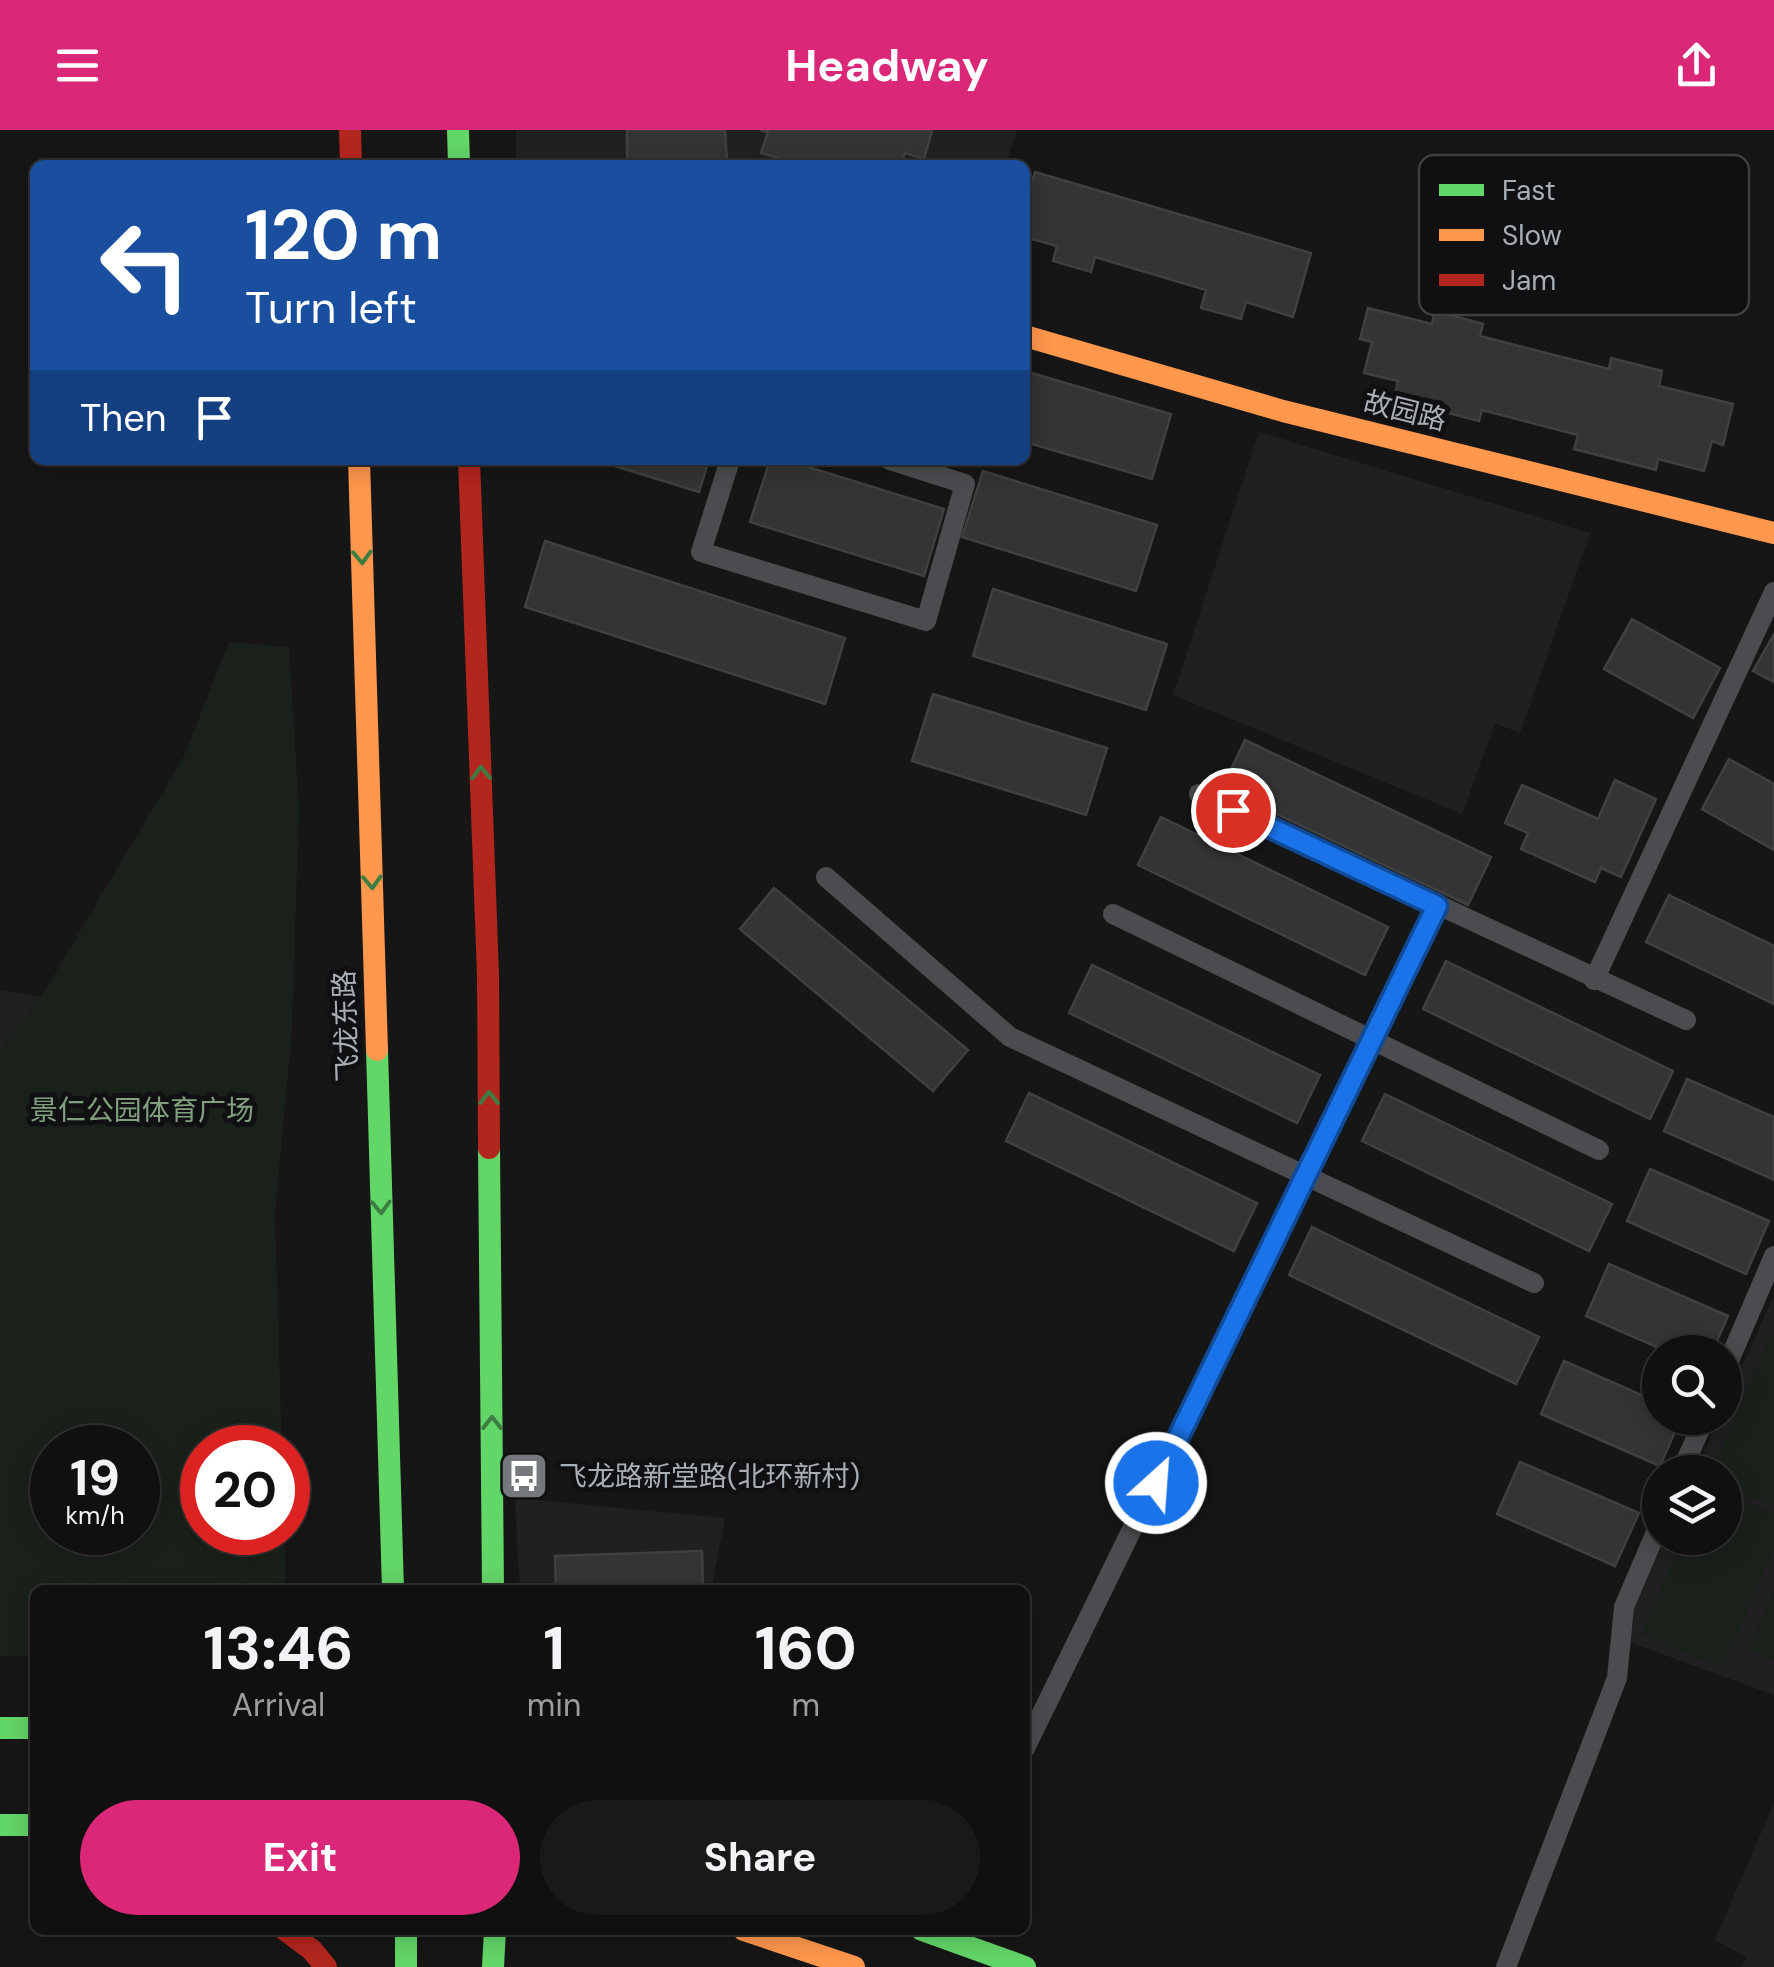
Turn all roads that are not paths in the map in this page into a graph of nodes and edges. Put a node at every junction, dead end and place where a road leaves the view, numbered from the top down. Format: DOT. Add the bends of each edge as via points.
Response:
graph roads {
  1 [pos="350,130"];
  2 [pos="458,130"];
  3 [pos="350,160"];
  4 [pos="459,160"];
  5 [pos="1030,337"];
  6 [pos="359,465"];
  7 [pos="470,465"];
  8 [pos="728,465"];
  9 [pos="906,465"];
  10 [pos="1774,534"];
  11 [pos="1774,592"];
  12 [pos="1199,794"];
  13 [pos="826,877"];
  14 [pos="1437,906"];
  15 [pos="1113,914"];
  16 [pos="1594,980"];
  17 [pos="1686,1020"];
  18 [pos="1372,1040"];
  19 [pos="1599,1150"];
  20 [pos="1306,1178"];
  21 [pos="1774,1256"];
  22 [pos="1534,1283"];
  23 [pos="1740,1335"];
  24 [pos="388,1419"];
  25 [pos="369,1547"];
  26 [pos="1646,1555"];
  27 [pos="393,1585"];
  28 [pos="493,1585"];
  29 [pos="0,1728"];
  30 [pos="30,1728"];
  31 [pos="1030,1738"];
  32 [pos="30,1824"];
  33 [pos="0,1825"];
  34 [pos="292,1935"];
  35 [pos="406,1935"];
  36 [pos="495,1935"];
  37 [pos="759,1935"];
  38 [pos="940,1935"];
  39 [pos="326,1967"];
  40 [pos="406,1967"];
  41 [pos="493,1967"];
  42 [pos="854,1967"];
  43 [pos="1025,1967"];
  44 [pos="1506,1967"];
  1 -- 3 [label="main road"];
  2 -- 4 [label="main road"];
  5 -- 10 [label="main road, 故园路" via="1283,411"];
  6 -- 24 [label="main road, 飞龙东路, one-way"];
  28 -- 7 [label="main road, one-way" via="488,975"];
  8 -- 9 [label="lane" via="701,552 926,621 966,484"];
  11 -- 16 [label="lane"];
  12 -- 14 [label="lane"];
  13 -- 20 [label="lane" via="1010,1037"];
  14 -- 16 [label="lane"];
  14 -- 18 [label="lane"];
  15 -- 18 [label="lane"];
  16 -- 17 [label="lane"];
  18 -- 19 [label="lane"];
  18 -- 20 [label="lane"];
  20 -- 22 [label="lane"];
  20 -- 31 [label="lane"];
  21 -- 23 [label="lane"];
  24 -- 25 [label="main road"];
  24 -- 27 [label="main road, 飞龙东路"];
  26 -- 44 [label="lane" via="1624,1607 1616,1678"];
  29 -- 30 [label="main road"];
  32 -- 33 [label="main road"];
  34 -- 39 [label="main road"];
  35 -- 40 [label="main road"];
  36 -- 41 [label="main road"];
  37 -- 42 [label="main road"];
  38 -- 43 [label="main road"];
}
